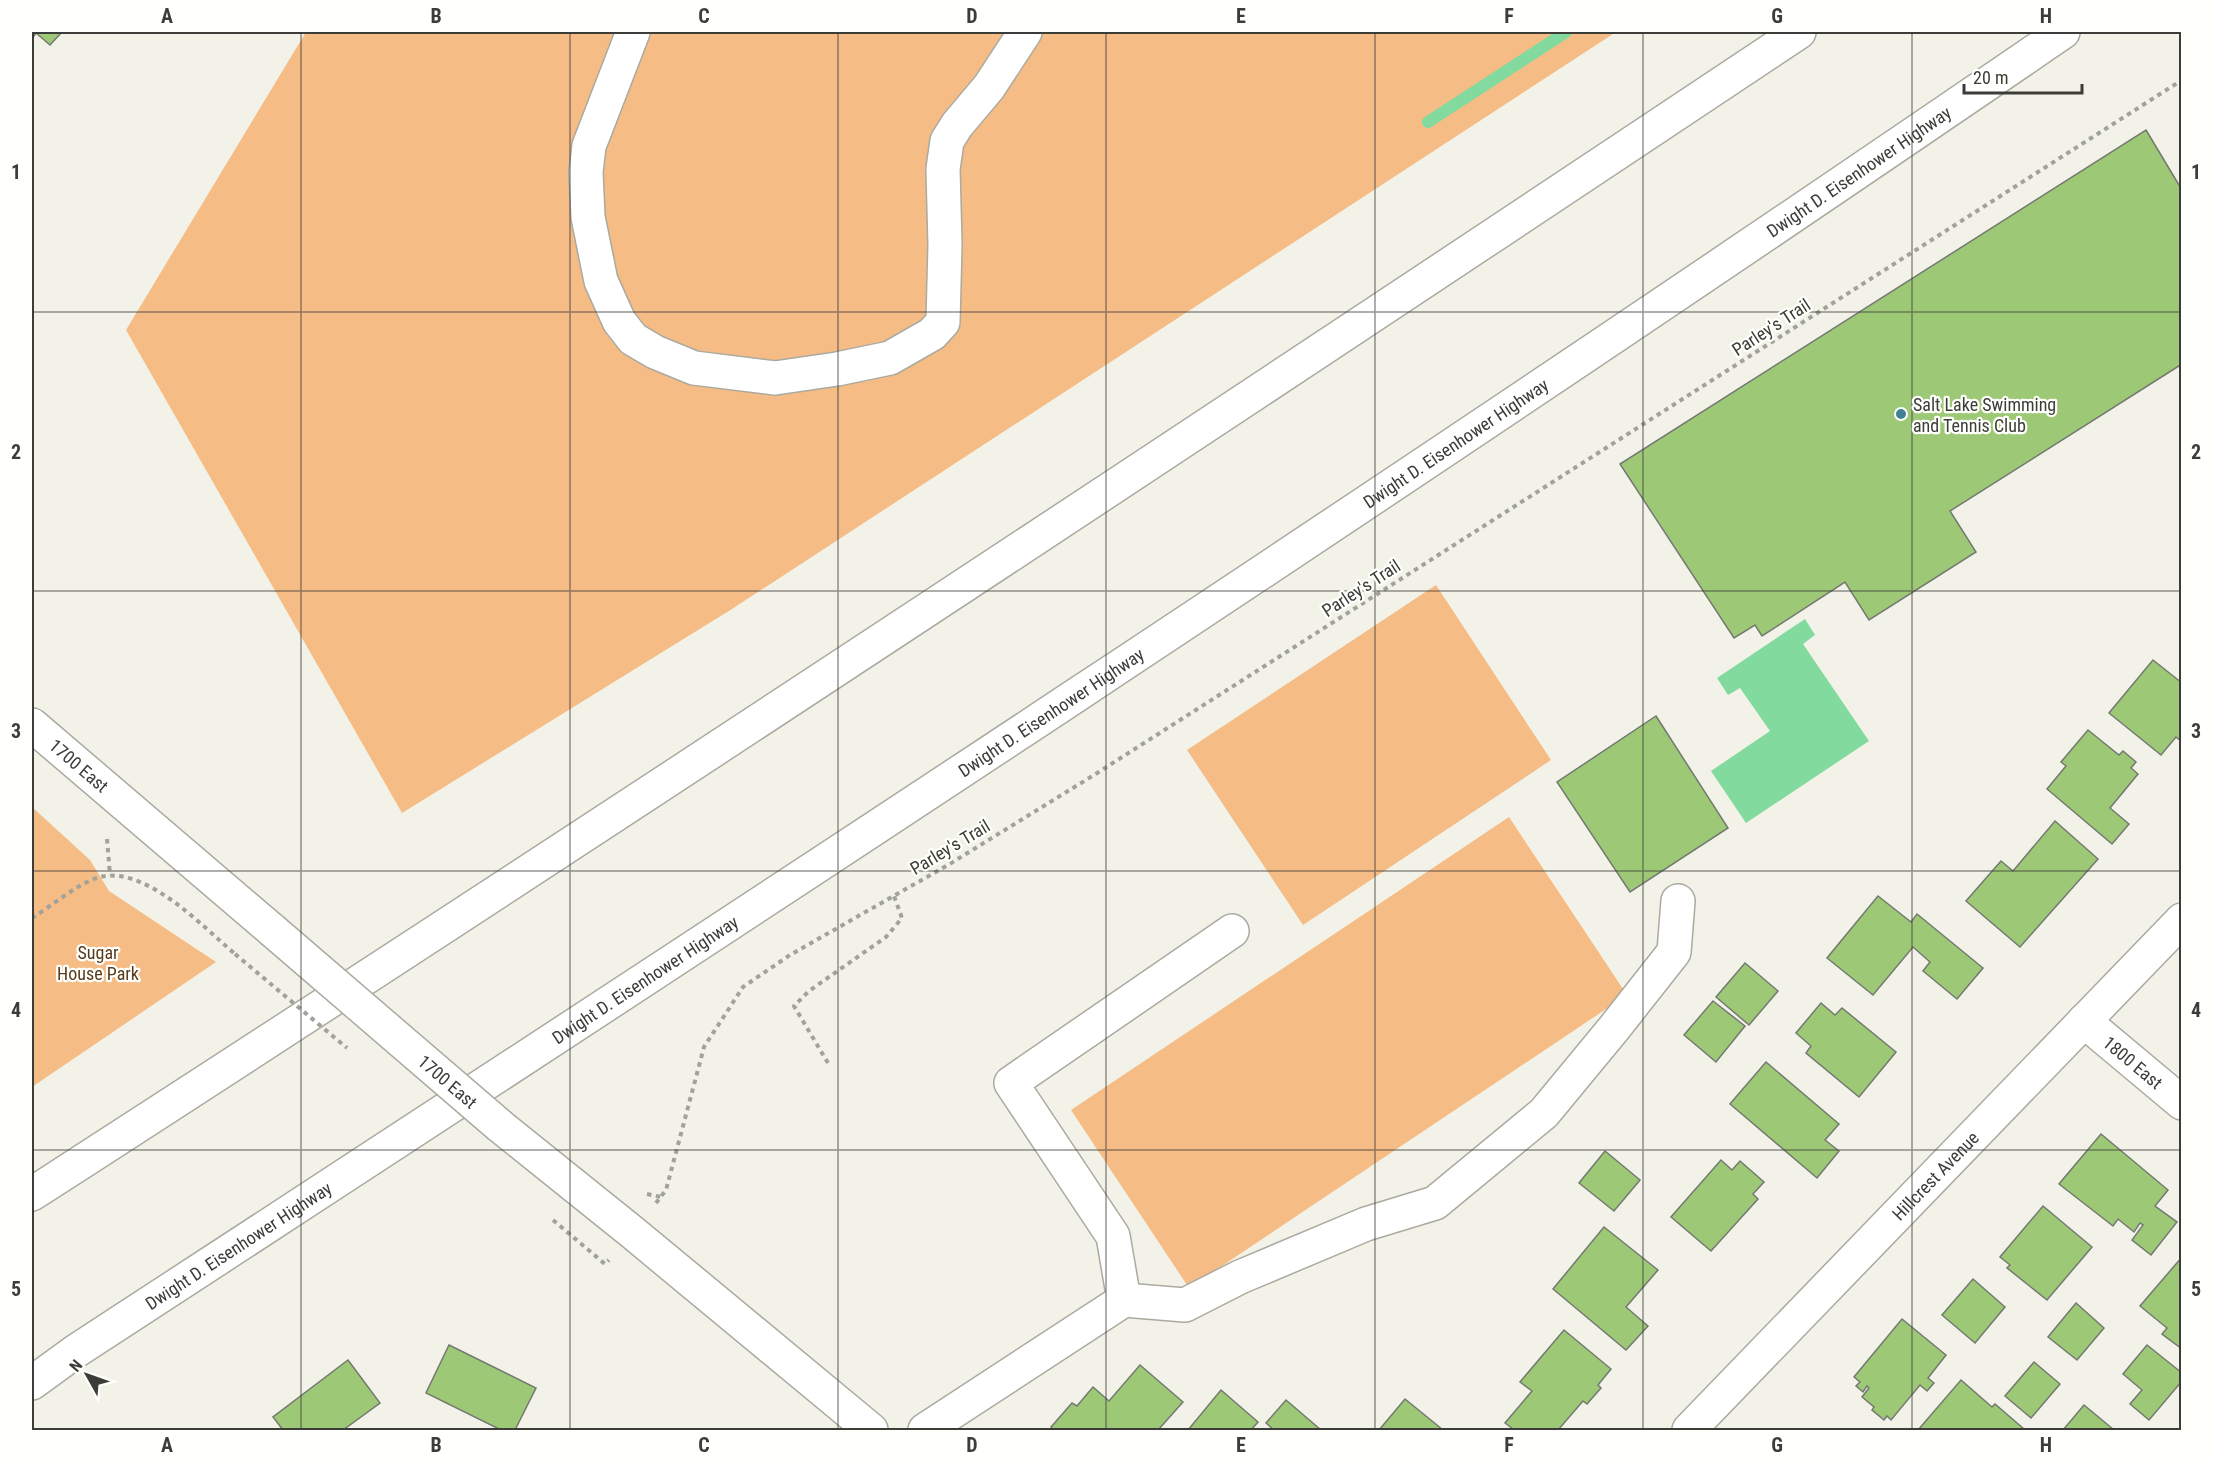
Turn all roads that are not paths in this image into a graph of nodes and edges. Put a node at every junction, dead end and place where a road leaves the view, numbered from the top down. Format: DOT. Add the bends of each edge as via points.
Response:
graph roads {
  1 [pos="633,32"];
  2 [pos="1025,32"];
  3 [pos="1799,32"];
  4 [pos="2063,32"];
  5 [pos="32,726"];
  6 [pos="1678,901"];
  7 [pos="2181,920"];
  8 [pos="1232,930"];
  9 [pos="2084,1022"];
  10 [pos="2181,1103"];
  11 [pos="32,1194"];
  12 [pos="1124,1300"];
  13 [pos="32,1383"];
  14 [pos="1705,1425"];
  15 [pos="871,1431"];
  16 [pos="924,1431"];
  1 -- 2 [label="main road" via="589,146 588,217 601,281 619,321 633,339 655,352 694,368 776,378 890,358 932,334 943,322 943,169 947,141"];
  3 -- 11 [label="main road" via="829,675"];
  4 -- 13 [label="main road, Dwight D. Eisenhower Highway" via="1664,303 656,974"];
  5 -- 15 [label="main road, 1700 East, bridge" via="500,1126"];
  6 -- 12 [label="main road" via="1674,952 1615,1027 1544,1113 1435,1203 1366,1224 1240,1276 1185,1305"];
  7 -- 9 [label="main road, Hillcrest Avenue"];
  8 -- 12 [label="main road" via="1011,1083 1113,1236"];
  9 -- 10 [label="main road, 1800 East"];
  9 -- 14 [label="main road, Hillcrest Avenue"];
  12 -- 16 [label="main road"];
}
